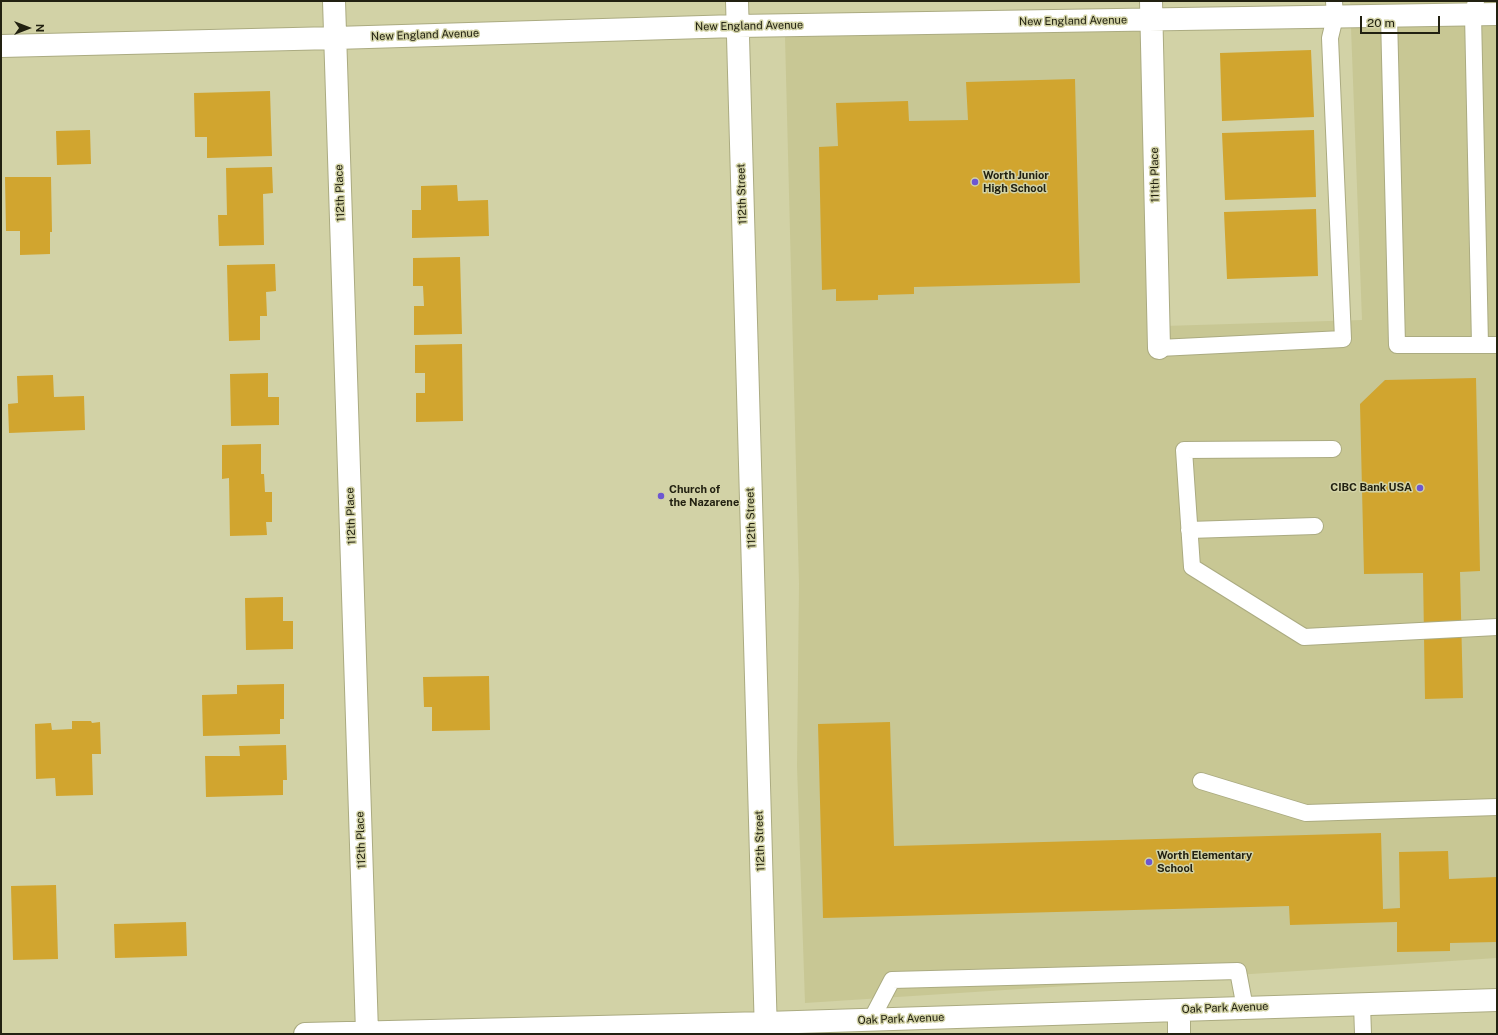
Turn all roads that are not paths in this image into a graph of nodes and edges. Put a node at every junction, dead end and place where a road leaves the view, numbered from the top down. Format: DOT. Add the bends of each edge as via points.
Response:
graph roads {
  1 [pos="334,1"];
  2 [pos="737,1"];
  3 [pos="1474,8"];
  4 [pos="1334,9"];
  5 [pos="1151,10"];
  6 [pos="1497,14"];
  7 [pos="1389,16"];
  8 [pos="737,26"];
  9 [pos="335,38"];
  10 [pos="1,46"];
  11 [pos="1480,345"];
  12 [pos="1497,345"];
  13 [pos="1159,348"];
  14 [pos="1334,449"];
  15 [pos="1315,526"];
  16 [pos="1190,530"];
  17 [pos="1497,627"];
  18 [pos="1201,781"];
  19 [pos="1497,807"];
  20 [pos="1497,1000"];
  21 [pos="1362,1004"];
  22 [pos="1245,1008"];
  23 [pos="1179,1010"];
  24 [pos="871,1020"];
  25 [pos="766,1029"];
  26 [pos="367,1032"];
  27 [pos="305,1034"];
  28 [pos="1179,1034"];
  29 [pos="1363,1034"];
  1 -- 9 [label="street, 112th Place"];
  2 -- 8 [label="street, 112th Street"];
  3 -- 6 [label="street, New England Avenue"];
  3 -- 7 [label="street, New England Avenue"];
  3 -- 11 [label="lane"];
  4 -- 5 [label="street, New England Avenue"];
  4 -- 7 [label="street, New England Avenue"];
  4 -- 13 [label="lane" via="1330,38 1343,339"];
  5 -- 8 [label="street, New England Avenue"];
  5 -- 13 [label="street, 111th Place"];
  7 -- 11 [label="lane" via="1397,345"];
  8 -- 9 [label="street, New England Avenue"];
  8 -- 25 [label="street, 112th Street"];
  9 -- 10 [label="street, New England Avenue"];
  9 -- 26 [label="street, 112th Place"];
  11 -- 12 [label="lane"];
  14 -- 16 [label="lane" via="1184,450"];
  15 -- 16 [label="lane"];
  16 -- 17 [label="lane" via="1192,567 1304,637"];
  18 -- 19 [label="lane" via="1306,813"];
  20 -- 21 [label="street, Oak Park Avenue"];
  21 -- 22 [label="street, Oak Park Avenue"];
  21 -- 29 [label="lane"];
  22 -- 23 [label="street, Oak Park Avenue"];
  22 -- 24 [label="lane" via="1238,971 892,980"];
  23 -- 24 [label="street, Oak Park Avenue"];
  23 -- 28 [label="street"];
  24 -- 25 [label="street, Oak Park Avenue"];
  25 -- 26 [label="street, Oak Park Avenue"];
  26 -- 27 [label="street, Oak Park Avenue"];
}
